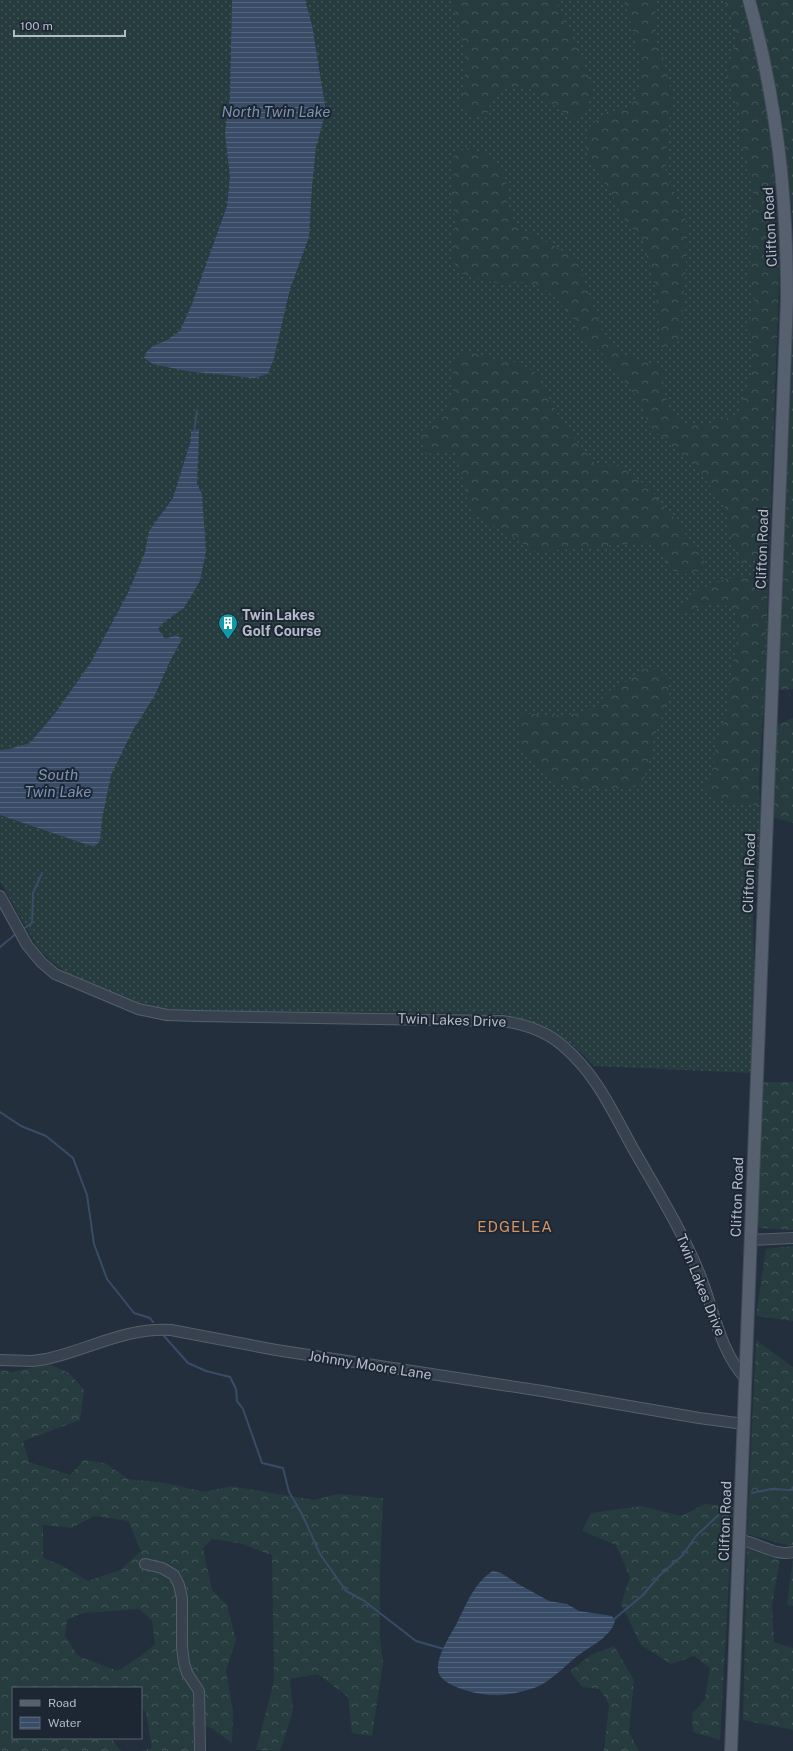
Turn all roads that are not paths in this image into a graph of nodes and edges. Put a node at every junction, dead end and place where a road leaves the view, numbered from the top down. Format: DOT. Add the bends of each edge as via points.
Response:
graph roads {
  1 [pos="749,0"];
  2 [pos="0,896"];
  3 [pos="793,1238"];
  4 [pos="751,1240"];
  5 [pos="0,1360"];
  6 [pos="746,1380"];
  7 [pos="744,1424"];
  8 [pos="740,1540"];
  9 [pos="793,1552"];
  10 [pos="145,1564"];
  11 [pos="200,1751"];
  12 [pos="731,1751"];
  1 -- 4 [label="main road, Clifton Road" via="763,52 775,118 787,249"];
  2 -- 6 [label="street, Twin Lakes Drive" via="24,939 41,962 55,974 138,1009 197,1016 502,1021 526,1025 549,1035 580,1061 601,1090 685,1241 731,1361"];
  3 -- 4 [label="street"];
  4 -- 6 [label="main road, Clifton Road"];
  5 -- 7 [label="street, Johnny Moore Lane" via="46,1359 124,1334 171,1330 276,1350"];
  6 -- 7 [label="main road, Clifton Road"];
  7 -- 8 [label="main road, Clifton Road"];
  8 -- 9 [label="street" via="777,1552"];
  8 -- 12 [label="main road, Clifton Road"];
  10 -- 11 [label="street" via="162,1568 174,1576 179,1585 182,1598 184,1663 187,1673 199,1691"];
}
